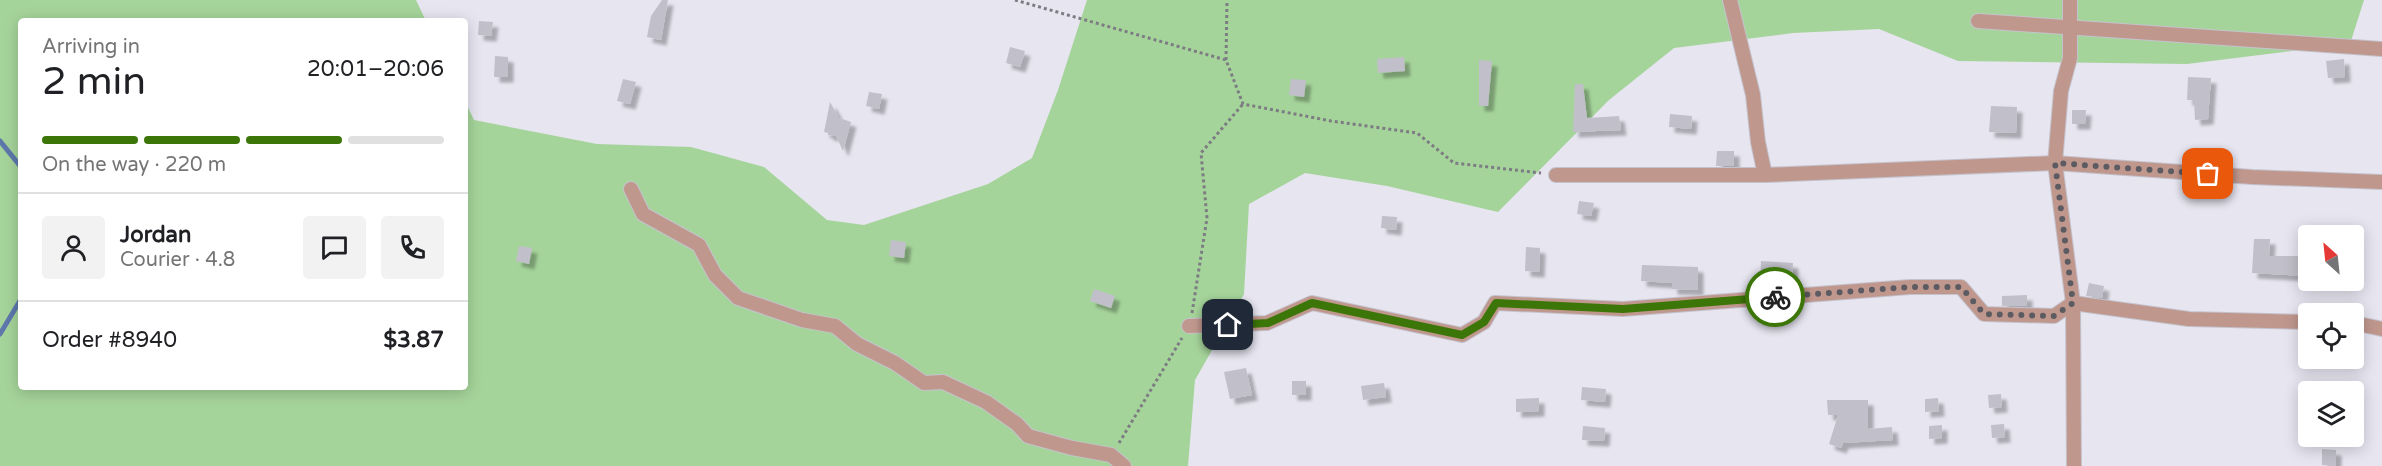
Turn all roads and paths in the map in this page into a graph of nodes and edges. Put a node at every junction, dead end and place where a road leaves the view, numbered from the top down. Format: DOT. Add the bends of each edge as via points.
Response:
graph roads {
  1 [pos="1015,0"];
  2 [pos="1227,0"];
  3 [pos="1730,0"];
  4 [pos="2070,0"];
  5 [pos="1978,21"];
  6 [pos="2382,49"];
  7 [pos="1226,60"];
  8 [pos="1244,104"];
  9 [pos="2055,163"];
  10 [pos="1556,175"];
  11 [pos="1765,175"];
  12 [pos="2382,182"];
  13 [pos="631,189"];
  14 [pos="2073,303"];
  15 [pos="2298,322"];
  16 [pos="2364,325"];
  17 [pos="1190,326"];
  18 [pos="2382,329"];
  19 [pos="1111,455"];
  20 [pos="1124,466"];
  21 [pos="2074,466"];
  1 -- 7 [label="path"];
  2 -- 7 [label="path"];
  3 -- 11 [label="street" via="1753,95"];
  4 -- 9 [label="street" via="2070,58 2061,91"];
  5 -- 6 [label="street"];
  7 -- 8 [label="path"];
  8 -- 10 [label="path" via="1417,134 1454,163"];
  8 -- 17 [label="path" via="1201,153 1207,218"];
  9 -- 11 [label="street"];
  9 -- 12 [label="street"];
  9 -- 14 [label="street"];
  10 -- 11 [label="street"];
  13 -- 19 [label="street" via="643,214 699,245 715,275 738,298 802,321 835,326 857,344 924,383 943,382 986,402 1028,436"];
  14 -- 15 [label="street" via="2189,319"];
  14 -- 17 [label="street" via="2054,316 1984,314 1961,287 1910,287 1623,309 1496,303 1484,322 1462,335 1312,303 1268,323"];
  14 -- 21 [label="street"];
  16 -- 18 [label="street"];
  17 -- 19 [label="path"];
  19 -- 20 [label="street"];
}
